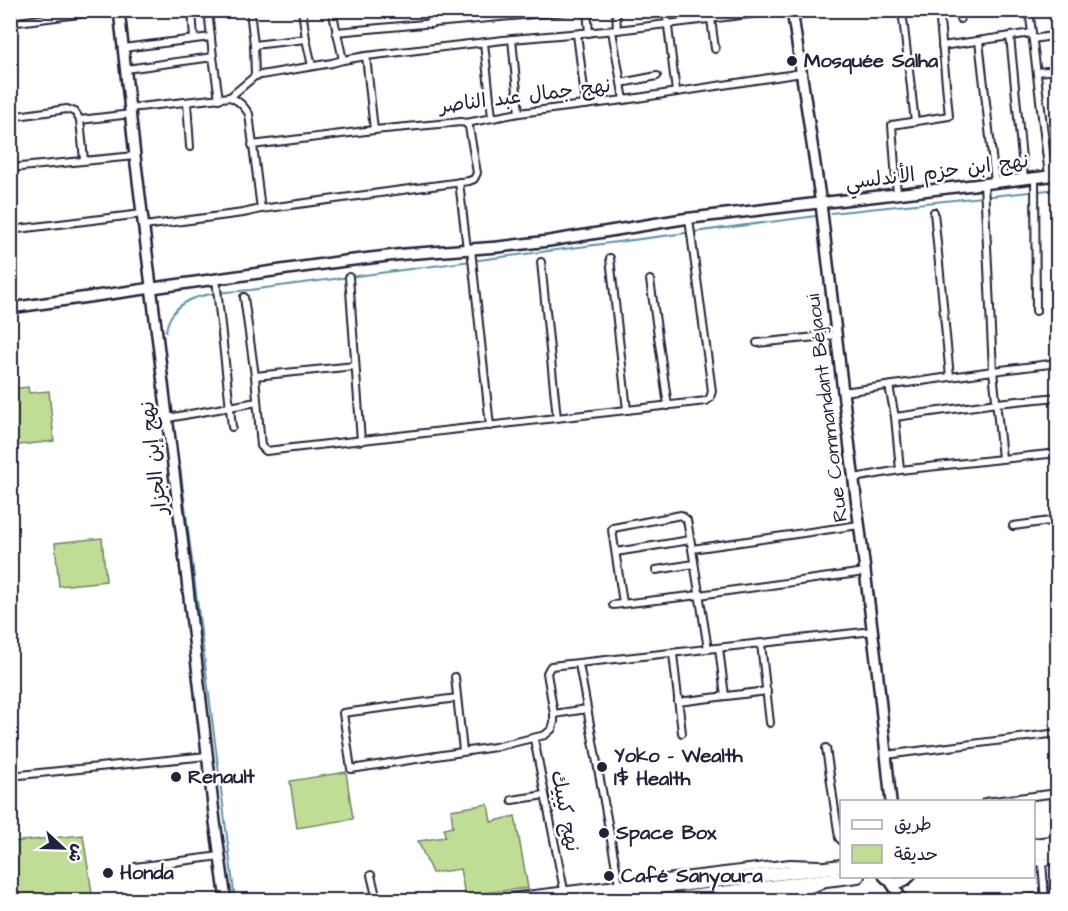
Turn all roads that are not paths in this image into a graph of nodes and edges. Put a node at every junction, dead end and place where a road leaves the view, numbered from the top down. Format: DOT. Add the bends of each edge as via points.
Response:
graph roads {
  1 [pos="145,10"];
  2 [pos="192,10"];
  3 [pos="208,10"];
  4 [pos="250,10"];
  5 [pos="302,10"];
  6 [pos="332,10"];
  7 [pos="430,10"];
  8 [pos="578,10"];
  9 [pos="587,10"];
  10 [pos="616,10"];
  11 [pos="666,10"];
  12 [pos="715,10"];
  13 [pos="784,10"];
  14 [pos="792,10"];
  15 [pos="902,10"];
  16 [pos="939,10"];
  17 [pos="959,10"];
  18 [pos="1029,10"];
  19 [pos="116,12"];
  20 [pos="524,13"];
  21 [pos="714,19"];
  22 [pos="960,19"];
  23 [pos="10,23"];
  24 [pos="431,24"];
  25 [pos="667,25"];
  26 [pos="614,31"];
  27 [pos="336,32"];
  28 [pos="589,33"];
  29 [pos="577,34"];
  30 [pos="1058,35"];
  31 [pos="1010,36"];
  32 [pos="1033,36"];
  33 [pos="211,37"];
  34 [pos="194,39"];
  35 [pos="306,39"];
  36 [pos="512,39"];
  37 [pos="979,41"];
  38 [pos="484,43"];
  39 [pos="254,45"];
  40 [pos="942,46"];
  41 [pos="123,48"];
  42 [pos="715,49"];
  43 [pos="366,56"];
  44 [pos="213,57"];
  45 [pos="343,60"];
  46 [pos="312,66"];
  47 [pos="126,69"];
  48 [pos="1058,70"];
  49 [pos="1037,72"];
  50 [pos="802,73"];
  51 [pos="255,76"];
  52 [pos="657,76"];
  53 [pos="621,83"];
  54 [pos="676,92"];
  55 [pos="230,97"];
  56 [pos="219,99"];
  57 [pos="624,99"];
  58 [pos="187,102"];
  59 [pos="586,105"];
  60 [pos="130,111"];
  61 [pos="519,113"];
  62 [pos="10,117"];
  63 [pos="492,117"];
  64 [pos="80,120"];
  65 [pos="915,122"];
  66 [pos="466,123"];
  67 [pos="374,130"];
  68 [pos="252,145"];
  69 [pos="190,147"];
  70 [pos="135,156"];
  71 [pos="84,160"];
  72 [pos="10,168"];
  73 [pos="1053,175"];
  74 [pos="1030,179"];
  75 [pos="459,182"];
  76 [pos="995,182"];
  77 [pos="984,183"];
  78 [pos="897,194"];
  79 [pos="821,204"];
  80 [pos="261,209"];
  81 [pos="934,212"];
  82 [pos="142,214"];
  83 [pos="689,219"];
  84 [pos="144,226"];
  85 [pos="10,230"];
  86 [pos="471,255"];
  87 [pos="610,258"];
  88 [pos="541,262"];
  89 [pos="349,277"];
  90 [pos="216,279"];
  91 [pos="650,280"];
  92 [pos="152,289"];
  93 [pos="244,297"];
  94 [pos="10,308"];
  95 [pos="1035,311"];
  96 [pos="836,335"];
  97 [pos="757,343"];
  98 [pos="1058,363"];
  99 [pos="355,366"];
  100 [pos="993,371"];
  101 [pos="255,376"];
  102 [pos="950,377"];
  103 [pos="889,387"];
  104 [pos="843,392"];
  105 [pos="1058,397"];
  106 [pos="257,402"];
  107 [pos="997,403"];
  108 [pos="668,406"];
  109 [pos="229,407"];
  110 [pos="627,410"];
  111 [pos="168,417"];
  112 [pos="895,417"];
  113 [pos="557,418"];
  114 [pos="490,426"];
  115 [pos="232,427"];
  116 [pos="361,441"];
  117 [pos="1058,453"];
  118 [pos="1002,458"];
  119 [pos="900,470"];
  120 [pos="854,478"];
  121 [pos="1058,520"];
  122 [pos="859,525"];
  123 [pos="1013,526"];
  124 [pos="690,540"];
  125 [pos="692,549"];
  126 [pos="615,552"];
  127 [pos="694,564"];
  128 [pos="657,570"];
  129 [pos="865,572"];
  130 [pos="699,595"];
  131 [pos="623,603"];
  132 [pos="613,605"];
  133 [pos="873,631"];
  134 [pos="761,644"];
  135 [pos="719,648"];
  136 [pos="708,649"];
  137 [pos="673,654"];
  138 [pos="579,664"];
  139 [pos="455,677"];
  140 [pos="767,691"];
  141 [pos="725,696"];
  142 [pos="457,698"];
  143 [pos="678,702"];
  144 [pos="587,709"];
  145 [pos="554,714"];
  146 [pos="770,723"];
  147 [pos="1058,733"];
  148 [pos="682,734"];
  149 [pos="534,739"];
  150 [pos="826,748"];
  151 [pos="463,751"];
  152 [pos="886,755"];
  153 [pos="207,756"];
  154 [pos="10,776"];
  155 [pos="1058,793"];
  156 [pos="545,795"];
  157 [pos="512,800"];
  158 [pos="891,800"];
  159 [pos="994,800"];
  160 [pos="840,839"];
  161 [pos="1058,842"];
  162 [pos="1035,845"];
  163 [pos="1058,851"];
  164 [pos="220,856"];
  165 [pos="1038,858"];
  166 [pos="1058,860"];
  167 [pos="135,867"];
  168 [pos="838,871"];
  169 [pos="371,875"];
  170 [pos="909,878"];
  171 [pos="887,879"];
  172 [pos="619,884"];
  173 [pos="564,890"];
  174 [pos="1058,895"];
  175 [pos="1045,899"];
  176 [pos="226,900"];
  177 [pos="377,900"];
  178 [pos="485,900"];
  179 [pos="552,900"];
  180 [pos="666,900"];
  181 [pos="732,900"];
  182 [pos="902,900"];
  183 [pos="1014,900"];
  1 -- 19 [label="street"];
  2 -- 34 [label="street"];
  3 -- 33 [label="street"];
  4 -- 39 [label="street"];
  5 -- 35 [label="street"];
  6 -- 27 [label="street"];
  7 -- 24 [label="street"];
  8 -- 20 [label="street"];
  9 -- 28 [label="street"];
  10 -- 26 [label="street"];
  11 -- 25 [label="street"];
  12 -- 21 [label="street"];
  13 -- 21 [label="street"];
  14 -- 50 [label="street, Rue Commandant Béjaoui"];
  15 -- 65 [label="street"];
  16 -- 40 [label="street"];
  17 -- 22 [label="street"];
  18 -- 32 [label="street"];
  19 -- 23 [label="street"];
  19 -- 41 [label="street, نهج إبن الجزار"];
  20 -- 24 [label="street"];
  21 -- 25 [label="street"];
  21 -- 42 [label="street"];
  24 -- 27 [label="street"];
  25 -- 26 [label="street"];
  25 -- 54 [label="street"];
  26 -- 28 [label="street"];
  26 -- 53 [label="street"];
  27 -- 45 [label="street"];
  28 -- 29 [label="street"];
  29 -- 36 [label="street"];
  29 -- 59 [label="street"];
  30 -- 32 [label="street"];
  31 -- 32 [label="street"];
  31 -- 37 [label="street"];
  31 -- 74 [label="street"];
  32 -- 49 [label="street"];
  33 -- 34 [label="street"];
  33 -- 44 [label="street"];
  34 -- 41 [label="street"];
  35 -- 39 [label="street"];
  35 -- 46 [label="street"];
  36 -- 38 [label="street"];
  36 -- 61 [label="street"];
  37 -- 40 [label="street"];
  37 -- 76 [label="street"];
  38 -- 43 [label="street"];
  38 -- 63 [label="street"];
  39 -- 51 [label="street"];
  40 -- 65 [label="street" via="949,116"];
  41 -- 47 [label="street, نهج إبن الجزار"];
  43 -- 45 [label="street"];
  43 -- 67 [label="street"];
  44 -- 47 [label="street"];
  44 -- 56 [label="street"];
  45 -- 46 [label="street"];
  46 -- 51 [label="street"];
  47 -- 60 [label="street, نهج إبن الجزار"];
  48 -- 49 [label="street"];
  49 -- 73 [label="street"];
  50 -- 54 [label="street, نهج جمال عبد الناصر"];
  50 -- 79 [label="street, Rue Commandant Béjaoui"];
  51 -- 55 [label="street"];
  52 -- 53 [label="street"];
  53 -- 57 [label="street"];
  54 -- 57 [label="street, نهج جمال عبد الناصر"];
  55 -- 56 [label="street"];
  55 -- 68 [label="street" via="238,100 249,114"];
  56 -- 58 [label="street"];
  57 -- 59 [label="street, نهج جمال عبد الناصر"];
  58 -- 60 [label="street"];
  58 -- 69 [label="street"];
  59 -- 61 [label="street, نهج جمال عبد الناصر"];
  60 -- 64 [label="street"];
  60 -- 70 [label="street, نهج إبن الجزار"];
  61 -- 63 [label="street, نهج جمال عبد الناصر"];
  62 -- 64 [label="street" via="67,109"];
  63 -- 66 [label="street, نهج جمال عبد الناصر"];
  64 -- 71 [label="street"];
  65 -- 78 [label="street" via="892,125"];
  66 -- 67 [label="street, نهج جمال عبد الناصر"];
  66 -- 75 [label="street" via="477,173 469,181"];
  67 -- 68 [label="street, نهج جمال عبد الناصر"];
  68 -- 80 [label="street"];
  70 -- 71 [label="street"];
  70 -- 82 [label="street, نهج إبن الجزار"];
  71 -- 72 [label="street"];
  73 -- 74 [label="street, نهج ابن حزم الأندلسي"];
  74 -- 76 [label="street, نهج ابن حزم الأندلسي"];
  74 -- 95 [label="street" via="1035,191"];
  75 -- 80 [label="street"];
  75 -- 86 [label="street"];
  76 -- 77 [label="street, نهج ابن حزم الأندلسي"];
  77 -- 78 [label="street, نهج ابن حزم الأندلسي"];
  77 -- 100 [label="street"];
  78 -- 79 [label="street, نهج ابن حزم الأندلسي"];
  79 -- 83 [label="street, نهج ابن حزم الأندلسي"];
  79 -- 96 [label="street, Rue Commandant Béjaoui"];
  80 -- 84 [label="street"];
  81 -- 102 [label="street"];
  82 -- 84 [label="street, نهج إبن الجزار"];
  82 -- 85 [label="street"];
  83 -- 86 [label="street, نهج ابن حزم الأندلسي"];
  83 -- 108 [label="street" via="712,391 706,401"];
  84 -- 92 [label="street, نهج إبن الجزار"];
  86 -- 90 [label="street, نهج ابن حزم الأندلسي" via="405,254"];
  86 -- 114 [label="street"];
  87 -- 110 [label="street"];
  88 -- 113 [label="street"];
  89 -- 99 [label="street"];
  90 -- 92 [label="street, نهج ابن حزم الأندلسي"];
  90 -- 109 [label="street"];
  91 -- 108 [label="street"];
  92 -- 94 [label="street, نهج ابن حزم الأندلسي"];
  92 -- 111 [label="street, نهج إبن الجزار"];
  93 -- 101 [label="street"];
  96 -- 97 [label="street"];
  96 -- 104 [label="street, Rue Commandant Béjaoui"];
  98 -- 100 [label="street"];
  99 -- 101 [label="street"];
  99 -- 116 [label="street"];
  100 -- 102 [label="street"];
  100 -- 107 [label="street"];
  101 -- 106 [label="street"];
  102 -- 103 [label="street"];
  103 -- 104 [label="street"];
  103 -- 112 [label="street"];
  104 -- 120 [label="street, Rue Commandant Béjaoui"];
  105 -- 107 [label="street"];
  106 -- 109 [label="street"];
  106 -- 116 [label="street" via="261,446 266,451"];
  107 -- 112 [label="street"];
  107 -- 118 [label="street"];
  108 -- 110 [label="street"];
  109 -- 111 [label="street"];
  109 -- 115 [label="street"];
  110 -- 113 [label="street"];
  111 -- 153 [label="street, نهج إبن الجزار"];
  112 -- 119 [label="street"];
  113 -- 114 [label="street"];
  114 -- 116 [label="street"];
  117 -- 118 [label="street"];
  118 -- 119 [label="street"];
  119 -- 120 [label="street"];
  120 -- 122 [label="street, Rue Commandant Béjaoui"];
  121 -- 123 [label="street"];
  122 -- 125 [label="street"];
  122 -- 129 [label="street, Rue Commandant Béjaoui"];
  124 -- 125 [label="street"];
  124 -- 126 [label="street"];
  124 -- 126 [label="street" via="687,520 681,515 613,528"];
  125 -- 127 [label="street"];
  126 -- 131 [label="street"];
  127 -- 128 [label="street"];
  127 -- 130 [label="street"];
  129 -- 130 [label="street"];
  129 -- 133 [label="street, Rue Commandant Béjaoui"];
  130 -- 131 [label="street"];
  130 -- 136 [label="street"];
  131 -- 132 [label="street"];
  133 -- 134 [label="street"];
  133 -- 152 [label="street, Rue Commandant Béjaoui"];
  134 -- 135 [label="street"];
  134 -- 140 [label="street"];
  135 -- 136 [label="street"];
  135 -- 141 [label="street"];
  136 -- 137 [label="street"];
  137 -- 138 [label="street"];
  137 -- 143 [label="street"];
  138 -- 144 [label="street"];
  138 -- 145 [label="street" via="549,669"];
  139 -- 142 [label="street"];
  140 -- 141 [label="street"];
  140 -- 146 [label="street"];
  141 -- 143 [label="street"];
  142 -- 151 [label="street"];
  142 -- 151 [label="street" via="343,713 351,769"];
  143 -- 148 [label="street"];
  144 -- 145 [label="street"];
  144 -- 172 [label="street"];
  145 -- 149 [label="street" via="552,729"];
  147 -- 152 [label="street"];
  149 -- 151 [label="street"];
  149 -- 156 [label="street, نهج كيبيك"];
  150 -- 160 [label="street"];
  152 -- 158 [label="street, Rue Commandant Béjaoui"];
  153 -- 154 [label="street"];
  153 -- 164 [label="street, نهج إبن الجزار"];
  155 -- 159 [label="street"];
  156 -- 157 [label="street"];
  156 -- 173 [label="street, نهج كيبيك"];
  161 -- 162 [label="highway"];
  163 -- 165 [label="highway"];
  164 -- 167 [label="street"];
  164 -- 176 [label="street, نهج إبن الجزار"];
  165 -- 166 [label="street"];
  165 -- 175 [label="street"];
  168 -- 172 [label="street" via="821,864 790,863"];
  168 -- 179 [label="highway"];
  168 -- 180 [label="highway"];
  168 -- 181 [label="street" via="808,890"];
  169 -- 177 [label="street"];
  170 -- 171 [label="street" via="899,883"];
  170 -- 182 [label="street"];
  171 -- 182 [label="street"];
  172 -- 173 [label="street"];
  173 -- 178 [label="street"];
  174 -- 175 [label="street"];
  175 -- 183 [label="street"];
}
